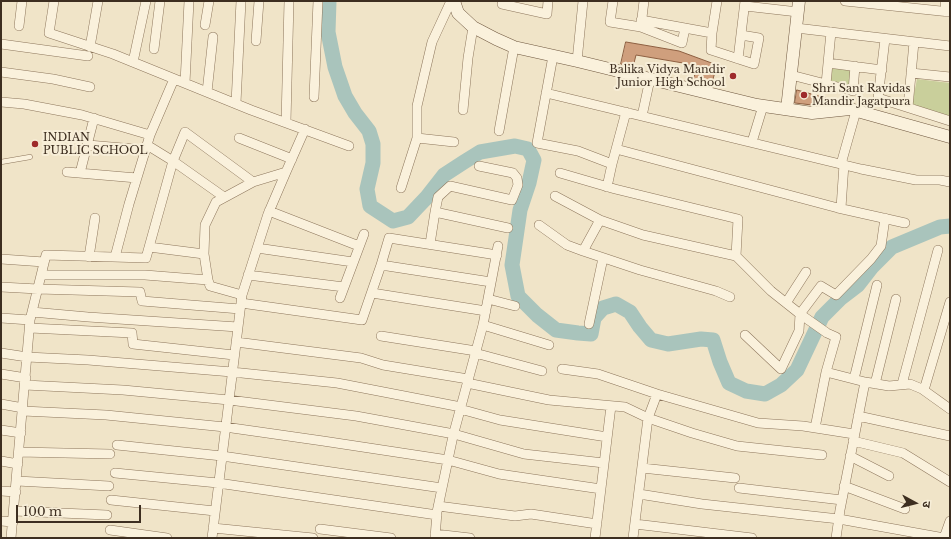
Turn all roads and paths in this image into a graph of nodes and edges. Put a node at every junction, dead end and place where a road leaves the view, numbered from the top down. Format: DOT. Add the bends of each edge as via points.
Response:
graph roads {
  1 [pos="22,1"];
  2 [pos="54,1"];
  3 [pos="98,1"];
  4 [pos="146,1"];
  5 [pos="160,1"];
  6 [pos="189,1"];
  7 [pos="209,1"];
  8 [pos="241,1"];
  9 [pos="259,1"];
  10 [pos="289,1"];
  11 [pos="318,1"];
  12 [pos="451,1"];
  13 [pos="454,1"];
  14 [pos="548,1"];
  15 [pos="583,1"];
  16 [pos="613,1"];
  17 [pos="644,1"];
  18 [pos="717,1"];
  19 [pos="845,1"];
  20 [pos="945,1"];
  21 [pos="868,2"];
  22 [pos="508,4"];
  23 [pos="745,4"];
  24 [pos="896,4"];
  25 [pos="766,5"];
  26 [pos="798,6"];
  27 [pos="948,12"];
  28 [pos="641,24"];
  29 [pos="19,26"];
  30 [pos="205,26"];
  31 [pos="473,27"];
  32 [pos="685,28"];
  33 [pos="796,28"];
  34 [pos="831,32"];
  35 [pos="712,33"];
  36 [pos="741,35"];
  37 [pos="213,37"];
  38 [pos="886,39"];
  39 [pos="256,42"];
  40 [pos="914,42"];
  41 [pos="1,44"];
  42 [pos="90,46"];
  43 [pos="950,46"];
  44 [pos="514,47"];
  45 [pos="154,49"];
  46 [pos="88,56"];
  47 [pos="552,56"];
  48 [pos="738,58"];
  49 [pos="577,61"];
  50 [pos="133,62"];
  51 [pos="828,63"];
  52 [pos="855,66"];
  53 [pos="882,70"];
  54 [pos="1,72"];
  55 [pos="911,73"];
  56 [pos="791,75"];
  57 [pos="950,77"];
  58 [pos="650,78"];
  59 [pos="174,79"];
  60 [pos="185,83"];
  61 [pos="826,84"];
  62 [pos="90,87"];
  63 [pos="207,92"];
  64 [pos="546,93"];
  65 [pos="314,97"];
  66 [pos="1,102"];
  67 [pos="236,103"];
  68 [pos="762,106"];
  69 [pos="908,107"];
  70 [pos="787,109"];
  71 [pos="463,110"];
  72 [pos="856,111"];
  73 [pos="626,112"];
  74 [pos="642,116"];
  75 [pos="94,118"];
  76 [pos="950,121"];
  77 [pos="286,122"];
  78 [pos="305,130"];
  79 [pos="500,131"];
  80 [pos="150,135"];
  81 [pos="950,137"];
  82 [pos="239,138"];
  83 [pos="417,138"];
  84 [pos="454,142"];
  85 [pos="752,142"];
  86 [pos="88,144"];
  87 [pos="350,146"];
  88 [pos="147,148"];
  89 [pos="616,149"];
  90 [pos="30,157"];
  91 [pos="292,159"];
  92 [pos="173,161"];
  93 [pos="1,162"];
  94 [pos="612,164"];
  95 [pos="842,164"];
  96 [pos="479,166"];
  97 [pos="68,172"];
  98 [pos="286,172"];
  99 [pos="80,173"];
  100 [pos="560,173"];
  101 [pos="137,178"];
  102 [pos="253,182"];
  103 [pos="950,182"];
  104 [pos="607,187"];
  105 [pos="400,188"];
  106 [pos="556,196"];
  107 [pos="224,197"];
  108 [pos="841,208"];
  109 [pos="269,211"];
  110 [pos="435,212"];
  111 [pos="95,218"];
  112 [pos="885,218"];
  113 [pos="600,220"];
  114 [pos="906,223"];
  115 [pos="539,225"];
  116 [pos="508,228"];
  117 [pos="364,234"];
  118 [pos="430,244"];
  119 [pos="359,246"];
  120 [pos="149,247"];
  121 [pos="257,248"];
  122 [pos="938,250"];
  123 [pos="583,251"];
  124 [pos="204,254"];
  125 [pos="736,256"];
  126 [pos="89,257"];
  127 [pos="115,257"];
  128 [pos="603,258"];
  129 [pos="1,259"];
  130 [pos="44,262"];
  131 [pos="353,262"];
  132 [pos="381,265"];
  133 [pos="806,272"];
  134 [pos="248,275"];
  135 [pos="41,276"];
  136 [pos="208,280"];
  137 [pos="491,282"];
  138 [pos="877,285"];
  139 [pos="1,287"];
  140 [pos="344,287"];
  141 [pos="38,289"];
  142 [pos="372,293"];
  143 [pos="730,297"];
  144 [pos="340,298"];
  145 [pos="488,299"];
  146 [pos="896,299"];
  147 [pos="241,302"];
  148 [pos="950,302"];
  149 [pos="786,303"];
  150 [pos="515,306"];
  151 [pos="486,310"];
  152 [pos="800,314"];
  153 [pos="1,318"];
  154 [pos="31,320"];
  155 [pos="483,324"];
  156 [pos="589,324"];
  157 [pos="238,327"];
  158 [pos="381,336"];
  159 [pos="745,336"];
  160 [pos="236,342"];
  161 [pos="549,345"];
  162 [pos="475,352"];
  163 [pos="1,354"];
  164 [pos="234,355"];
  165 [pos="27,357"];
  166 [pos="562,369"];
  167 [pos="542,371"];
  168 [pos="232,372"];
  169 [pos="826,372"];
  170 [pos="1,374"];
  171 [pos="854,379"];
  172 [pos="468,381"];
  173 [pos="25,382"];
  174 [pos="865,382"];
  175 [pos="876,384"];
  176 [pos="902,384"];
  177 [pos="924,390"];
  178 [pos="657,394"];
  179 [pos="229,400"];
  180 [pos="1,404"];
  181 [pos="611,406"];
  182 [pos="461,408"];
  183 [pos="23,409"];
  184 [pos="950,410"];
  185 [pos="858,416"];
  186 [pos="648,418"];
  187 [pos="225,427"];
  188 [pos="815,428"];
  189 [pos="1,430"];
  190 [pos="21,433"];
  191 [pos="454,434"];
  192 [pos="607,436"];
  193 [pos="950,436"];
  194 [pos="854,438"];
  195 [pos="117,445"];
  196 [pos="19,452"];
  197 [pos="110,454"];
  198 [pos="822,455"];
  199 [pos="222,456"];
  200 [pos="850,456"];
  201 [pos="448,460"];
  202 [pos="1,461"];
  203 [pos="604,463"];
  204 [pos="18,464"];
  205 [pos="642,468"];
  206 [pos="114,473"];
  207 [pos="889,476"];
  208 [pos="735,478"];
  209 [pos="17,481"];
  210 [pos="950,482"];
  211 [pos="218,483"];
  212 [pos="109,486"];
  213 [pos="844,486"];
  214 [pos="442,488"];
  215 [pos="739,488"];
  216 [pos="601,489"];
  217 [pos="1,491"];
  218 [pos="16,492"];
  219 [pos="639,494"];
  220 [pos="111,500"];
  221 [pos="842,500"];
  222 [pos="905,509"];
  223 [pos="438,510"];
  224 [pos="14,511"];
  225 [pos="215,511"];
  226 [pos="107,515"];
  227 [pos="839,519"];
  228 [pos="950,521"];
  229 [pos="1,522"];
  230 [pos="13,522"];
  231 [pos="597,524"];
  232 [pos="635,524"];
  233 [pos="213,528"];
  234 [pos="320,529"];
  235 [pos="110,530"];
  236 [pos="435,536"];
  237 [pos="11,538"];
  238 [pos="167,538"];
  239 [pos="212,538"];
  240 [pos="313,538"];
  241 [pos="391,538"];
  242 [pos="470,538"];
  243 [pos="595,538"];
  244 [pos="633,538"];
  245 [pos="752,538"];
  246 [pos="836,538"];
  1 -- 29 [label="street"];
  2 -- 42 [label="street" via="49,33"];
  3 -- 42 [label="street"];
  4 -- 50 [label="street"];
  5 -- 45 [label="street"];
  6 -- 60 [label="street"];
  7 -- 30 [label="street"];
  8 -- 67 [label="street"];
  9 -- 39 [label="street"];
  10 -- 77 [label="street"];
  11 -- 65 [label="street"];
  12 -- 83 [label="street" via="432,42 417,106"];
  13 -- 31 [label="street" via="458,14"];
  14 -- 22 [label="street" via="547,14"];
  15 -- 49 [label="street"];
  16 -- 28 [label="street" via="610,22"];
  17 -- 28 [label="street"];
  18 -- 35 [label="street"];
  19 -- 21 [label="street"];
  20 -- 27 [label="street"];
  21 -- 24 [label="street"];
  23 -- 25 [label="street"];
  23 -- 36 [label="street"];
  24 -- 27 [label="street"];
  25 -- 26 [label="street"];
  26 -- 33 [label="street"];
  28 -- 32 [label="street"];
  28 -- 32 [label="street" via="682,43"];
  31 -- 44 [label="street"];
  31 -- 71 [label="street"];
  32 -- 35 [label="street"];
  33 -- 34 [label="street"];
  33 -- 56 [label="street"];
  34 -- 38 [label="street"];
  34 -- 51 [label="street"];
  35 -- 48 [label="street" via="711,50"];
  36 -- 48 [label="street"];
  36 -- 48 [label="street" via="759,38 754,64"];
  37 -- 63 [label="street"];
  38 -- 40 [label="street"];
  38 -- 53 [label="street"];
  40 -- 43 [label="street"];
  40 -- 55 [label="street"];
  41 -- 46 [label="street"];
  42 -- 50 [label="street"];
  44 -- 47 [label="street"];
  44 -- 79 [label="street"];
  47 -- 49 [label="street"];
  47 -- 64 [label="street"];
  49 -- 58 [label="street"];
  50 -- 59 [label="street"];
  51 -- 52 [label="street"];
  51 -- 61 [label="street"];
  52 -- 53 [label="street"];
  52 -- 61 [label="street" via="853,91"];
  53 -- 69 [label="street" via="878,98"];
  54 -- 62 [label="street"];
  55 -- 57 [label="street"];
  55 -- 69 [label="street"];
  56 -- 61 [label="street"];
  56 -- 70 [label="street"];
  58 -- 68 [label="street"];
  58 -- 74 [label="street"];
  59 -- 60 [label="street"];
  59 -- 80 [label="street"];
  60 -- 63 [label="street"];
  63 -- 67 [label="street"];
  64 -- 73 [label="street"];
  64 -- 94 [label="street" via="537,143 578,151"];
  66 -- 75 [label="street"];
  67 -- 77 [label="street"];
  68 -- 70 [label="street"];
  68 -- 85 [label="street"];
  69 -- 76 [label="street"];
  70 -- 72 [label="street" via="812,113 850,109"];
  72 -- 81 [label="street"];
  72 -- 95 [label="street"];
  73 -- 74 [label="street"];
  73 -- 89 [label="street"];
  74 -- 85 [label="street"];
  75 -- 80 [label="street"];
  75 -- 86 [label="street"];
  77 -- 78 [label="street"];
  78 -- 87 [label="street"];
  78 -- 91 [label="street"];
  80 -- 88 [label="street"];
  82 -- 91 [label="street"];
  83 -- 84 [label="street"];
  83 -- 105 [label="street"];
  85 -- 95 [label="street"];
  86 -- 88 [label="street"];
  86 -- 99 [label="street"];
  88 -- 92 [label="street"];
  88 -- 101 [label="street"];
  89 -- 94 [label="street"];
  89 -- 108 [label="street"];
  90 -- 93 [label="lane"];
  91 -- 98 [label="street"];
  92 -- 102 [label="street" via="185,132"];
  92 -- 107 [label="street"];
  92 -- 120 [label="street"];
  94 -- 104 [label="street"];
  95 -- 103 [label="street" via="916,180"];
  95 -- 108 [label="street"];
  96 -- 110 [label="street" via="513,173 518,185 512,200 450,186 438,197"];
  97 -- 99 [label="street"];
  98 -- 102 [label="street"];
  98 -- 109 [label="street"];
  99 -- 101 [label="street"];
  100 -- 104 [label="street"];
  101 -- 127 [label="street"];
  102 -- 107 [label="street"];
  104 -- 125 [label="street" via="738,219"];
  106 -- 113 [label="street"];
  107 -- 124 [label="street" via="216,202 205,225"];
  108 -- 112 [label="street"];
  109 -- 119 [label="street"];
  109 -- 121 [label="street"];
  110 -- 116 [label="street"];
  110 -- 118 [label="street"];
  111 -- 126 [label="street"];
  112 -- 114 [label="street"];
  112 -- 152 [label="street" via="881,246 871,259 836,295 821,286"];
  113 -- 123 [label="street"];
  113 -- 125 [label="street" via="643,235"];
  115 -- 123 [label="street" via="567,245"];
  117 -- 119 [label="street"];
  118 -- 132 [label="street" via="389,238"];
  118 -- 137 [label="street" via="498,250"];
  119 -- 131 [label="street"];
  120 -- 124 [label="street"];
  120 -- 127 [label="street" via="146,258"];
  121 -- 131 [label="street"];
  121 -- 134 [label="street"];
  122 -- 176 [label="street"];
  123 -- 128 [label="street"];
  124 -- 136 [label="street"];
  125 -- 149 [label="street"];
  126 -- 127 [label="street"];
  126 -- 130 [label="street" via="46,256"];
  128 -- 143 [label="street"];
  128 -- 156 [label="street"];
  129 -- 130 [label="street"];
  130 -- 135 [label="street"];
  131 -- 140 [label="street"];
  132 -- 137 [label="street"];
  132 -- 142 [label="street"];
  133 -- 149 [label="street"];
  134 -- 140 [label="street"];
  134 -- 147 [label="street"];
  135 -- 136 [label="street" via="145,275"];
  135 -- 141 [label="street"];
  136 -- 147 [label="street" via="210,286"];
  137 -- 145 [label="street"];
  138 -- 171 [label="street"];
  139 -- 141 [label="street"];
  140 -- 144 [label="street"];
  141 -- 147 [label="street" via="140,292 142,301"];
  141 -- 154 [label="street"];
  142 -- 147 [label="street" via="362,320"];
  142 -- 151 [label="street"];
  145 -- 150 [label="street"];
  145 -- 151 [label="street"];
  146 -- 175 [label="street"];
  147 -- 157 [label="street"];
  148 -- 177 [label="street"];
  149 -- 152 [label="street"];
  151 -- 155 [label="street"];
  152 -- 159 [label="street" via="799,331 781,369"];
  152 -- 169 [label="street" via="836,337"];
  153 -- 154 [label="street"];
  154 -- 157 [label="street" via="88,317"];
  154 -- 164 [label="street" via="132,333 132,344"];
  154 -- 165 [label="street"];
  155 -- 161 [label="street"];
  155 -- 162 [label="street"];
  157 -- 160 [label="street"];
  158 -- 162 [label="street"];
  160 -- 164 [label="street"];
  160 -- 172 [label="street" via="361,358 382,365"];
  162 -- 167 [label="street"];
  162 -- 172 [label="street"];
  163 -- 165 [label="street"];
  164 -- 168 [label="street"];
  165 -- 168 [label="street"];
  165 -- 173 [label="street"];
  166 -- 178 [label="street" via="598,374"];
  168 -- 179 [label="street"];
  168 -- 182 [label="street" via="338,383"];
  169 -- 171 [label="street"];
  169 -- 188 [label="street"];
  170 -- 173 [label="street"];
  171 -- 174 [label="street"];
  172 -- 181 [label="street" via="550,400"];
  172 -- 182 [label="street"];
  173 -- 179 [label="street"];
  173 -- 183 [label="street"];
  174 -- 175 [label="street"];
  174 -- 185 [label="street"];
  175 -- 176 [label="street"];
  176 -- 177 [label="street" via="910,384"];
  177 -- 184 [label="street"];
  178 -- 186 [label="street"];
  178 -- 188 [label="street" via="758,423"];
  179 -- 187 [label="street"];
  179 -- 191 [label="street" via="356,416"];
  180 -- 183 [label="street"];
  181 -- 186 [label="street" via="625,407"];
  181 -- 192 [label="street"];
  182 -- 191 [label="street"];
  182 -- 192 [label="street" via="500,420"];
  183 -- 187 [label="street"];
  183 -- 190 [label="street"];
  185 -- 193 [label="street"];
  185 -- 194 [label="street"];
  186 -- 198 [label="street" via="737,446"];
  186 -- 205 [label="street"];
  187 -- 199 [label="street"];
  187 -- 201 [label="street"];
  188 -- 194 [label="street"];
  189 -- 190 [label="street"];
  190 -- 196 [label="street"];
  191 -- 201 [label="street"];
  191 -- 203 [label="street" via="524,454"];
  192 -- 203 [label="street"];
  194 -- 200 [label="street"];
  194 -- 210 [label="street" via="903,453"];
  195 -- 199 [label="street"];
  196 -- 197 [label="street"];
  196 -- 204 [label="street"];
  199 -- 211 [label="street"];
  199 -- 214 [label="street"];
  200 -- 207 [label="street"];
  200 -- 213 [label="street"];
  201 -- 214 [label="street"];
  201 -- 216 [label="street" via="499,474"];
  202 -- 204 [label="street"];
  203 -- 216 [label="street"];
  204 -- 209 [label="street"];
  205 -- 208 [label="street"];
  205 -- 219 [label="street"];
  206 -- 211 [label="street"];
  209 -- 212 [label="street"];
  209 -- 218 [label="street"];
  211 -- 223 [label="street"];
  211 -- 225 [label="street"];
  213 -- 221 [label="street"];
  213 -- 222 [label="street"];
  214 -- 223 [label="street"];
  215 -- 221 [label="street"];
  216 -- 231 [label="street"];
  217 -- 218 [label="street"];
  218 -- 224 [label="street"];
  219 -- 227 [label="street" via="702,504"];
  219 -- 232 [label="street"];
  220 -- 225 [label="street"];
  221 -- 227 [label="street"];
  223 -- 231 [label="street" via="515,516 531,514"];
  223 -- 236 [label="street"];
  224 -- 226 [label="street"];
  224 -- 230 [label="street"];
  225 -- 233 [label="street"];
  227 -- 228 [label="street" via="944,538"];
  227 -- 246 [label="street"];
  229 -- 230 [label="street"];
  230 -- 237 [label="street"];
  231 -- 243 [label="street"];
  232 -- 244 [label="street"];
  232 -- 245 [label="street"];
  233 -- 239 [label="street"];
  233 -- 240 [label="street"];
  234 -- 241 [label="street"];
  235 -- 238 [label="street"];
  236 -- 242 [label="street"];
}
